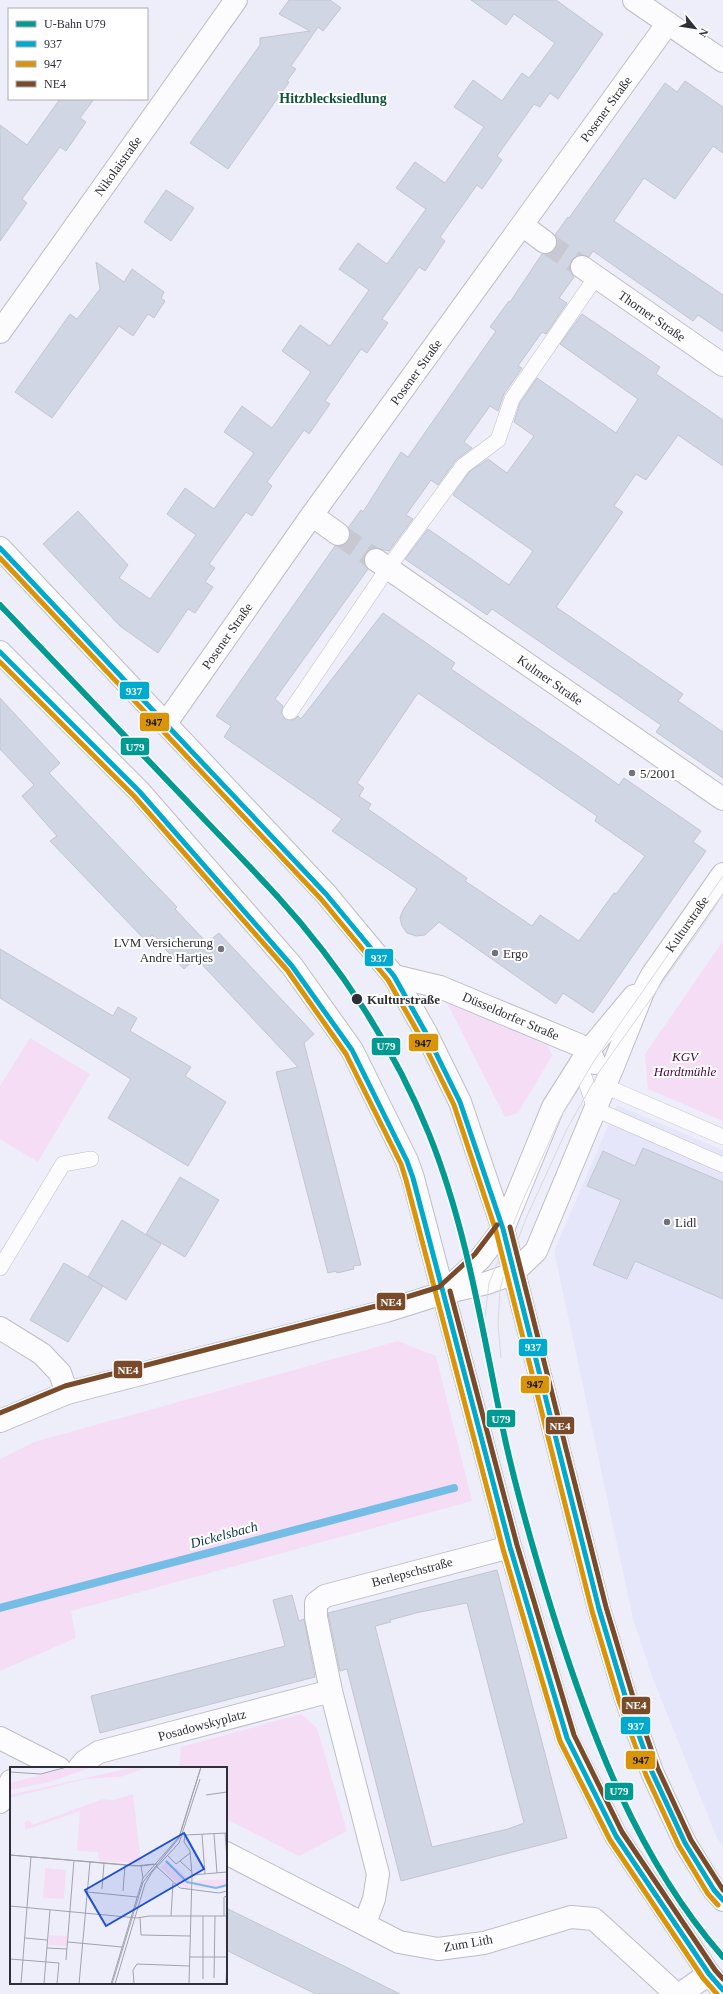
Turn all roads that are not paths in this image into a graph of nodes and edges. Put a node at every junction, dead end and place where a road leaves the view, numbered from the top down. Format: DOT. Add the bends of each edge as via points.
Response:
graph roads {
  1 [pos="236,0"];
  2 [pos="634,0"];
  3 [pos="668,23"];
  4 [pos="723,61"];
  5 [pos="522,225"];
  6 [pos="545,242"];
  7 [pos="589,272"];
  8 [pos="0,332"];
  9 [pos="723,365"];
  10 [pos="312,515"];
  11 [pos="338,534"];
  12 [pos="0,548"];
  13 [pos="382,564"];
  14 [pos="0,652"];
  15 [pos="290,712"];
  16 [pos="166,723"];
  17 [pos="723,799"];
  18 [pos="723,874"];
  19 [pos="394,976"];
  20 [pos="647,984"];
  21 [pos="584,1057"];
  22 [pos="605,1086"];
  23 [pos="595,1109"];
  24 [pos="723,1137"];
  25 [pos="91,1159"];
  26 [pos="723,1165"];
  27 [pos="503,1229"];
  28 [pos="0,1268"];
  29 [pos="512,1274"];
  30 [pos="443,1293"];
  31 [pos="0,1328"];
  32 [pos="67,1393"];
  33 [pos="0,1422"];
  34 [pos="510,1547"];
  35 [pos="331,1691"];
  36 [pos="0,1738"];
  37 [pos="22,1760"];
  38 [pos="54,1767"];
  39 [pos="80,1767"];
  40 [pos="10,1783"];
  41 [pos="0,1802"];
  42 [pos="227,1854"];
  43 [pos="723,1900"];
  44 [pos="365,1923"];
  45 [pos="716,1982"];
  46 [pos="676,1994"];
  47 [pos="680,1994"];
  1 -- 8 [label="street, Nikolaistraße"];
  2 -- 3 [label="street"];
  3 -- 4 [label="street"];
  3 -- 5 [label="street, Posener Straße"];
  5 -- 6 [label="street"];
  5 -- 10 [label="street, Posener Straße"];
  7 -- 9 [label="street, Thorner Straße"];
  7 -- 13 [label="lane" via="512,399 498,440 463,466"];
  10 -- 11 [label="street"];
  10 -- 16 [label="street, Posener Straße"];
  12 -- 16 [label="street"];
  13 -- 15 [label="lane"];
  13 -- 17 [label="street, Kulmer Straße"];
  14 -- 30 [label="street" via="139,790 292,966 352,1050 409,1167"];
  16 -- 19 [label="street" via="326,894"];
  18 -- 20 [label="street, Kulturstraße"];
  19 -- 21 [label="street, Düsseldorfer Straße" via="440,987"];
  19 -- 27 [label="street" via="460,1102"];
  20 -- 21 [label="street, Kulturstraße"];
  20 -- 22 [label="street, Kulturstraße"];
  21 -- 22 [label="street"];
  21 -- 23 [label="lane" via="588,1092"];
  21 -- 27 [label="street, Kulturstraße" via="553,1108"];
  22 -- 23 [label="street, Kulturstraße"];
  22 -- 24 [label="lane"];
  23 -- 26 [label="lane"];
  23 -- 29 [label="street, Kulturstraße" via="536,1251"];
  25 -- 28 [label="lane" via="63,1164"];
  27 -- 29 [label="street"];
  27 -- 30 [label="street, Kulturstraße" via="480,1259"];
  29 -- 30 [label="street" via="487,1284"];
  29 -- 43 [label="street" via="599,1609 626,1699 652,1772 685,1843"];
  30 -- 32 [label="street" via="386,1311"];
  30 -- 34 [label="street"];
  31 -- 32 [label="street" via="42,1354 60,1373"];
  32 -- 33 [label="street"];
  34 -- 35 [label="street, Berlepschstraße" via="326,1596 316,1603 316,1617"];
  34 -- 45 [label="street" via="567,1738 616,1836"];
  35 -- 39 [label="street, Posadowskyplatz" via="100,1752"];
  35 -- 44 [label="street" via="378,1874 374,1900"];
  36 -- 37 [label="street"];
  37 -- 38 [label="street"];
  40 -- 41 [label="street"];
  42 -- 44 [label="street, Zum Lith"];
  44 -- 46 [label="street, Zum Lith" via="399,1942 438,1949 484,1943 571,1917 594,1920"];
  45 -- 47 [label="street"];
}
